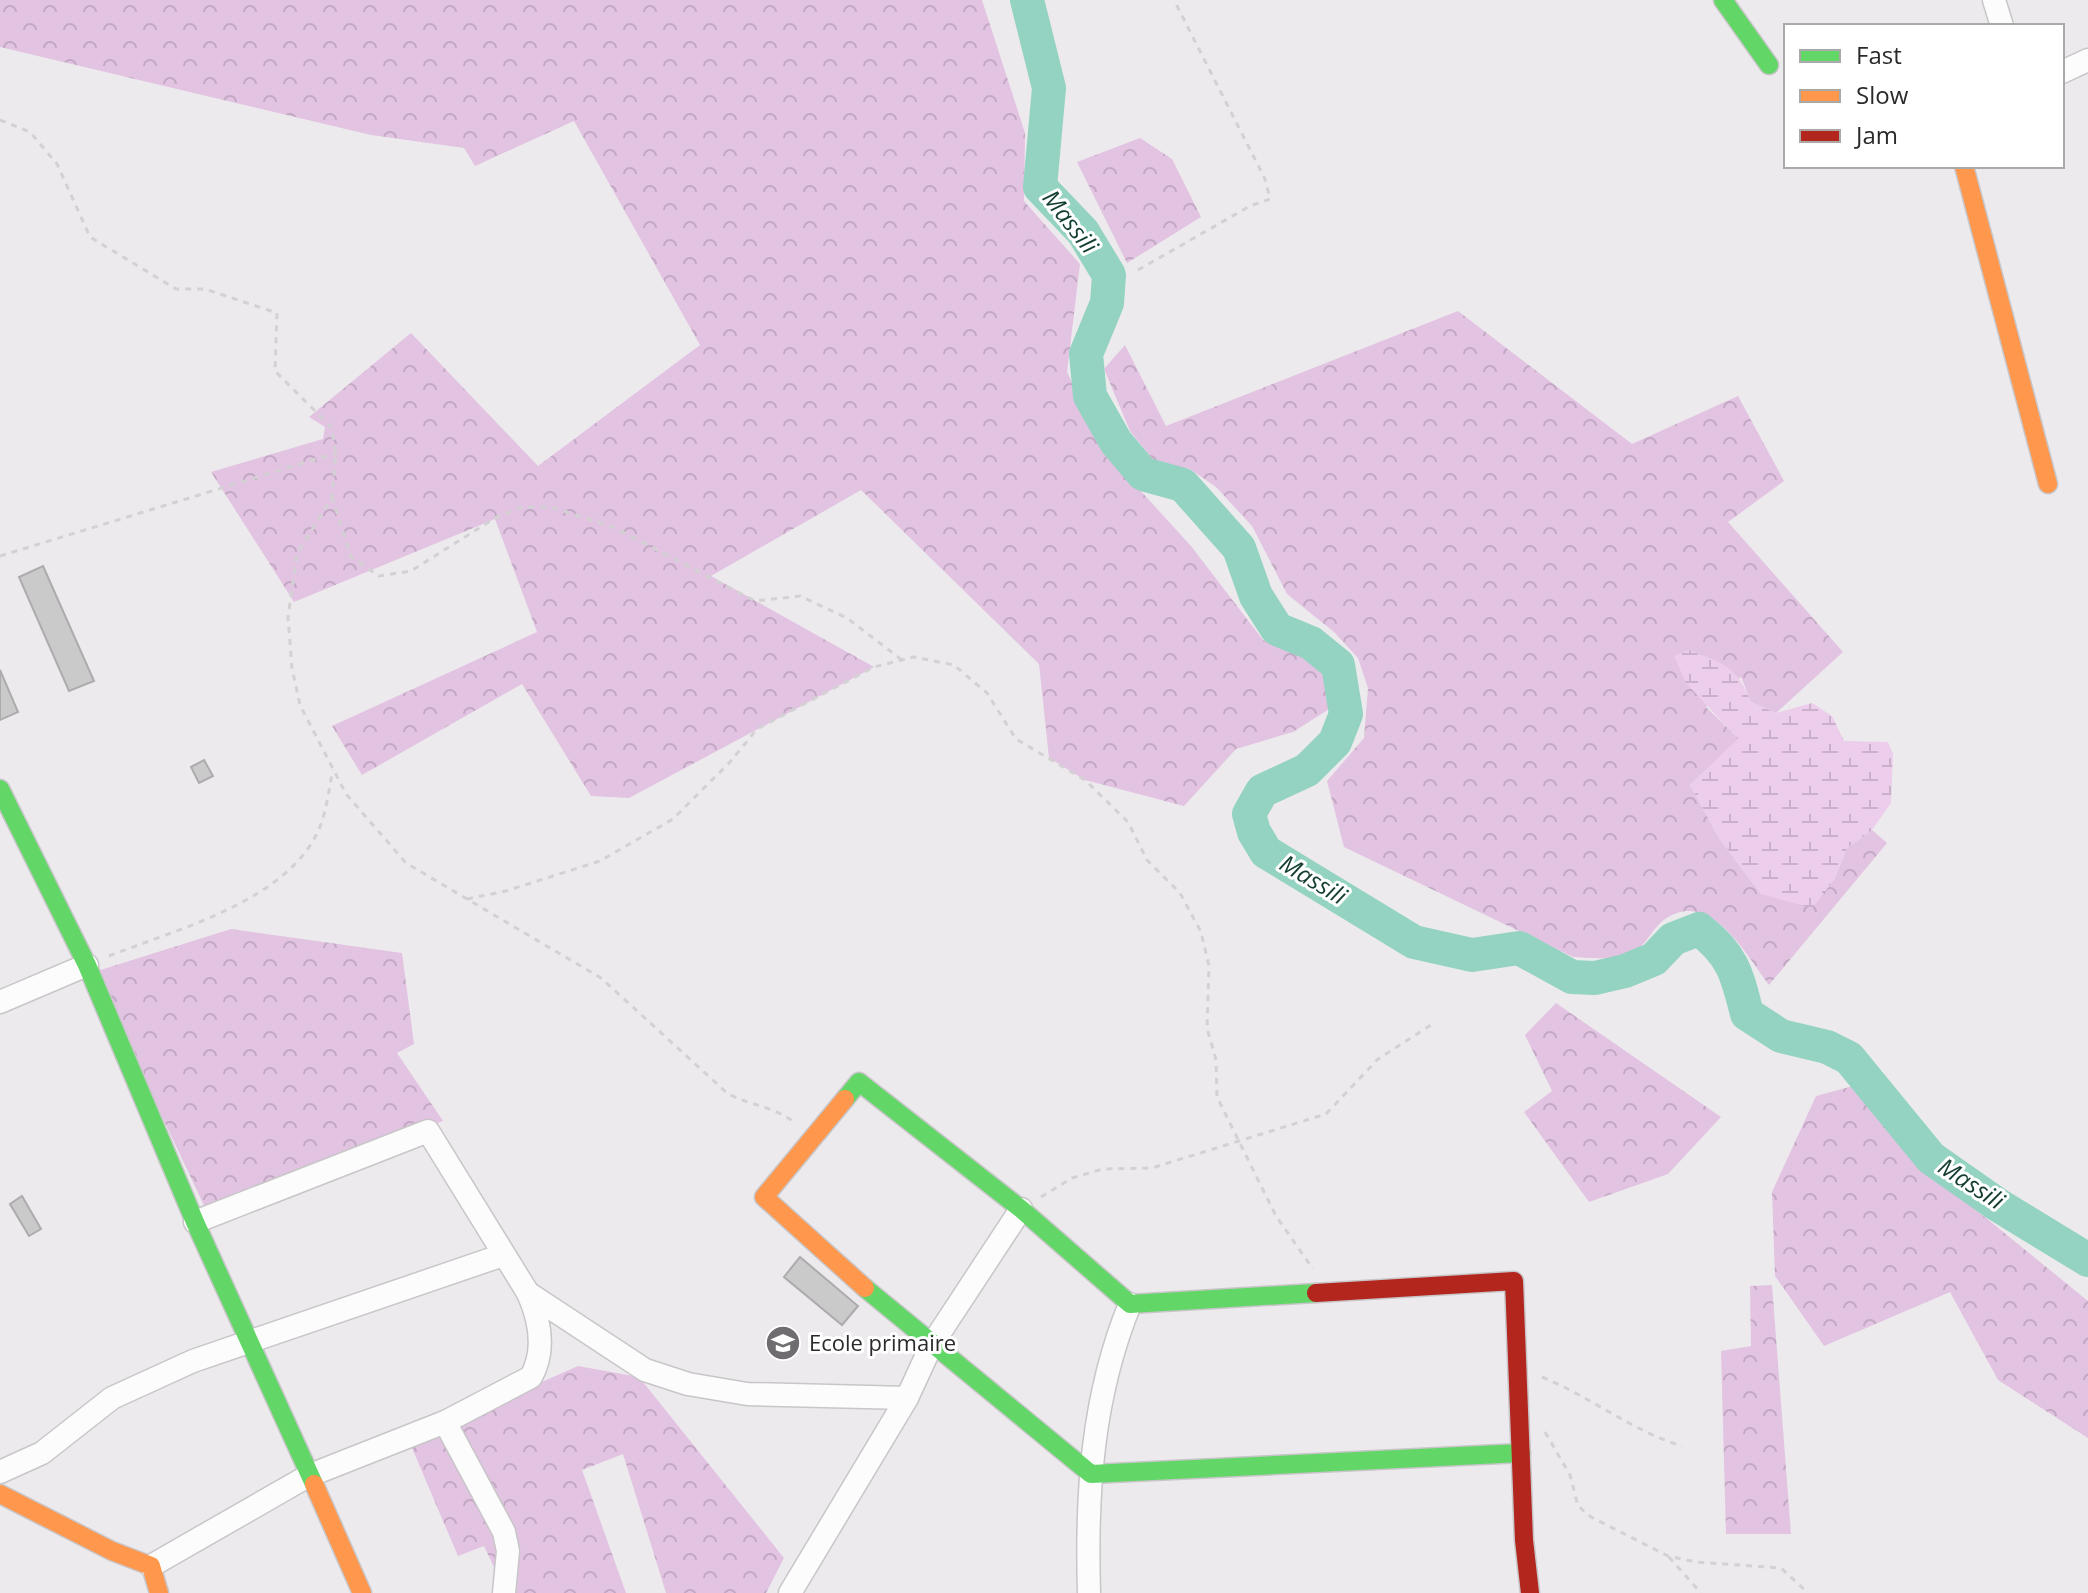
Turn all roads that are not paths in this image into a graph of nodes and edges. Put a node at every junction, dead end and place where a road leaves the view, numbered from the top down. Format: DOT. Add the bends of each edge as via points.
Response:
graph roads {
  1 [pos="1723,0"];
  2 [pos="1994,0"];
  3 [pos="2001,24"];
  4 [pos="2088,60"];
  5 [pos="1769,65"];
  6 [pos="2064,71"];
  7 [pos="1965,168"];
  8 [pos="2048,484"];
  9 [pos="0,789"];
  10 [pos="87,965"];
  11 [pos="0,1002"];
  12 [pos="1021,1209"];
  13 [pos="195,1222"];
  14 [pos="503,1255"];
  15 [pos="528,1293"];
  16 [pos="1130,1304"];
  17 [pos="251,1340"];
  18 [pos="931,1346"];
  19 [pos="907,1398"];
  20 [pos="445,1422"];
  21 [pos="1521,1453"];
  22 [pos="0,1472"];
  23 [pos="1091,1474"];
  24 [pos="308,1476"];
  25 [pos="0,1494"];
  26 [pos="151,1566"];
  27 [pos="159,1593"];
  28 [pos="362,1593"];
  29 [pos="504,1593"];
  30 [pos="790,1593"];
  31 [pos="1089,1593"];
  32 [pos="1530,1593"];
  1 -- 5 [label="street"];
  2 -- 3 [label="street"];
  4 -- 6 [label="street"];
  7 -- 8 [label="street"];
  9 -- 10 [label="street"];
  10 -- 11 [label="street"];
  10 -- 13 [label="street"];
  12 -- 16 [label="street"];
  12 -- 18 [label="street"];
  12 -- 18 [label="street" via="859,1082 764,1197"];
  13 -- 14 [label="street" via="428,1131"];
  13 -- 17 [label="street"];
  14 -- 15 [label="street"];
  14 -- 17 [label="street"];
  15 -- 19 [label="street" via="645,1370 688,1384 747,1394"];
  15 -- 20 [label="street" via="536,1312 540,1355 531,1377"];
  16 -- 21 [label="street" via="1514,1281"];
  16 -- 23 [label="street" via="1098,1411"];
  17 -- 22 [label="street" via="112,1398 51,1448"];
  17 -- 24 [label="street"];
  18 -- 19 [label="street"];
  18 -- 23 [label="street"];
  19 -- 30 [label="street"];
  20 -- 24 [label="street"];
  20 -- 29 [label="street" via="504,1532"];
  21 -- 23 [label="street"];
  21 -- 32 [label="street"];
  23 -- 31 [label="street"];
  24 -- 26 [label="street"];
  24 -- 28 [label="street"];
  25 -- 26 [label="street" via="34,1507 117,1555"];
  26 -- 27 [label="street"];
}
